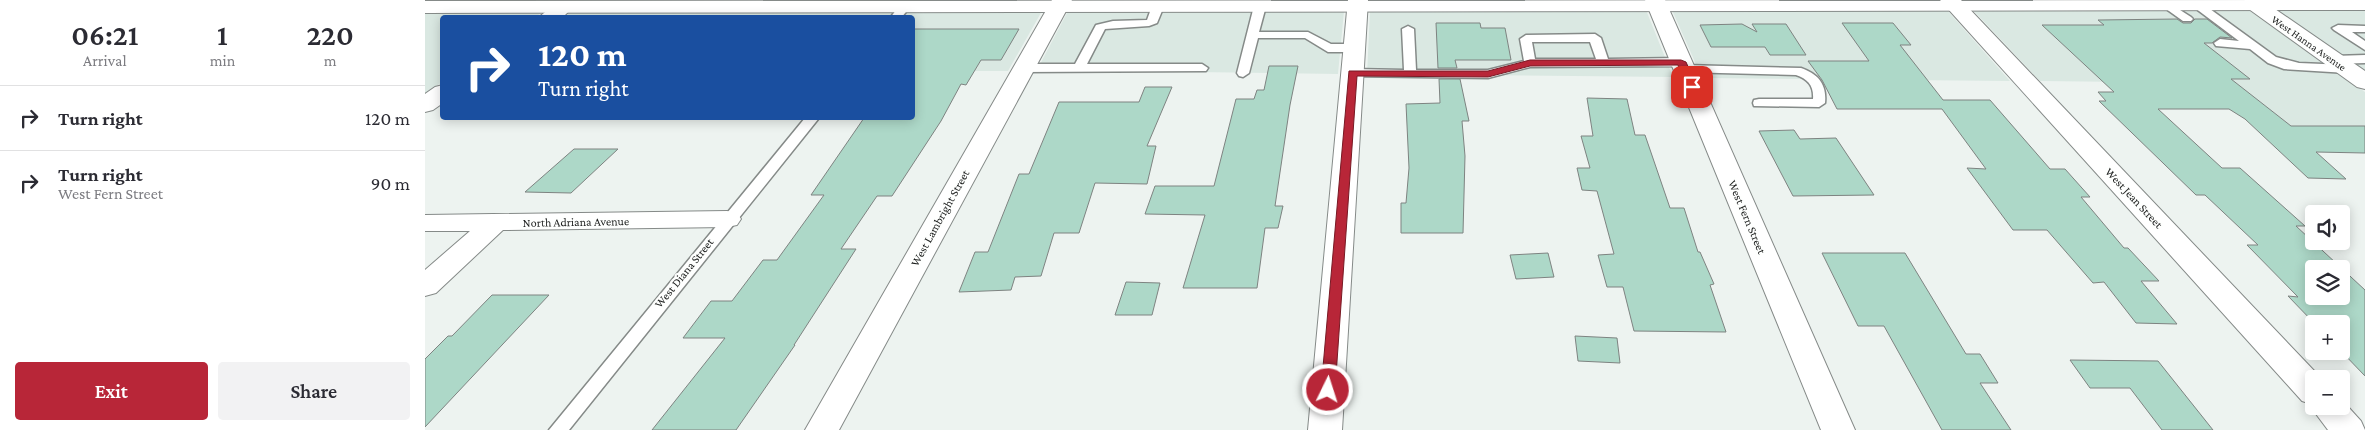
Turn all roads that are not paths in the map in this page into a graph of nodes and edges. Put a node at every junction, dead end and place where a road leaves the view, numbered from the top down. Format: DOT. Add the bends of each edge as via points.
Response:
graph roads {
  1 [pos="1656,2"];
  2 [pos="1952,2"];
  3 [pos="2304,2"];
  4 [pos="528,3"];
  5 [pos="1060,3"];
  6 [pos="1358,3"];
  7 [pos="1507,3"];
  8 [pos="717,4"];
  9 [pos="2253,4"];
  10 [pos="2364,4"];
  11 [pos="1158,6"];
  12 [pos="1260,6"];
  13 [pos="425,7"];
  14 [pos="903,8"];
  15 [pos="2191,11"];
  16 [pos="555,12"];
  17 [pos="1407,29"];
  18 [pos="2365,29"];
  19 [pos="1252,35"];
  20 [pos="2221,44"];
  21 [pos="2253,46"];
  22 [pos="2365,46"];
  23 [pos="1353,61"];
  24 [pos="1603,62"];
  25 [pos="1530,63"];
  26 [pos="2349,63"];
  27 [pos="1683,66"];
  28 [pos="1024,68"];
  29 [pos="1079,68"];
  30 [pos="1201,68"];
  31 [pos="1243,73"];
  32 [pos="1410,74"];
  33 [pos="2365,82"];
  34 [pos="440,94"];
  35 [pos="1759,103"];
  36 [pos="425,105"];
  37 [pos="810,120"];
  38 [pos="727,219"];
  39 [pos="425,223"];
  40 [pos="494,224"];
  41 [pos="425,286"];
  42 [pos="2305,382"];
  43 [pos="2335,415"];
  44 [pos="558,430"];
  45 [pos="822,430"];
  46 [pos="1325,430"];
  47 [pos="1838,430"];
  48 [pos="2349,430"];
  1 -- 2 [label="street"];
  1 -- 7 [label="street"];
  1 -- 27 [label="street, West Fern Street"];
  2 -- 15 [label="street" via="2166,4"];
  2 -- 42 [label="street, West Jean Street"];
  3 -- 9 [label="street"];
  3 -- 10 [label="street"];
  4 -- 13 [label="street"];
  4 -- 16 [label="street"];
  5 -- 11 [label="street"];
  5 -- 14 [label="street"];
  5 -- 28 [label="street, West Lambright Street"];
  6 -- 7 [label="street"];
  6 -- 12 [label="street"];
  6 -- 23 [label="street"];
  8 -- 14 [label="street"];
  8 -- 16 [label="street"];
  9 -- 15 [label="street"];
  9 -- 26 [label="street, West Hanna Avenue"];
  11 -- 12 [label="street"];
  11 -- 29 [label="lane" via="1153,21 1149,23 1100,27"];
  12 -- 19 [label="lane"];
  15 -- 21 [label="lane"];
  17 -- 32 [label="lane"];
  18 -- 22 [label="lane" via="2338,28"];
  19 -- 23 [label="lane" via="1307,35"];
  19 -- 31 [label="lane"];
  20 -- 21 [label="lane"];
  21 -- 26 [label="lane" via="2284,65"];
  23 -- 32 [label="lane"];
  23 -- 46 [label="street"];
  24 -- 25 [label="lane"];
  24 -- 25 [label="lane" via="1595,38 1526,39"];
  24 -- 27 [label="lane"];
  25 -- 32 [label="lane" via="1488,74"];
  26 -- 33 [label="street, West Hanna Avenue"];
  27 -- 35 [label="lane" via="1797,72 1811,76 1820,91 1819,103"];
  27 -- 47 [label="street, West Fern Street"];
  28 -- 29 [label="lane"];
  28 -- 45 [label="street, West Lambright Street"];
  29 -- 30 [label="lane"];
  34 -- 36 [label="street"];
  37 -- 38 [label="lane, West Diana Street"];
  38 -- 40 [label="street, North Adriana Avenue"];
  38 -- 44 [label="lane, West Diana Street"];
  39 -- 40 [label="street, North Adriana Avenue"];
  40 -- 41 [label="street"];
  43 -- 48 [label="street"];
}
